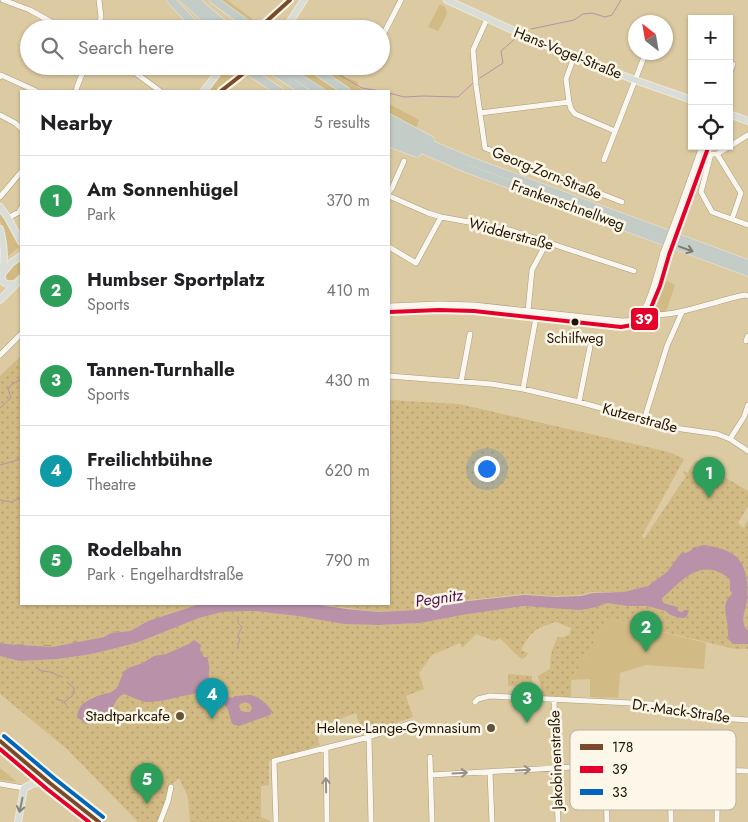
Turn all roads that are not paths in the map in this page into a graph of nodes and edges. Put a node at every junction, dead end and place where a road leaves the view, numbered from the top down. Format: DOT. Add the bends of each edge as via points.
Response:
graph roads {
  1 [pos="3,0"];
  2 [pos="99,0"];
  3 [pos="170,0"];
  4 [pos="185,0"];
  5 [pos="196,0"];
  6 [pos="214,0"];
  7 [pos="290,0"];
  8 [pos="304,0"];
  9 [pos="401,0"];
  10 [pos="447,0"];
  11 [pos="488,19"];
  12 [pos="48,20"];
  13 [pos="100,20"];
  14 [pos="189,20"];
  15 [pos="208,20"];
  16 [pos="219,20"];
  17 [pos="243,20"];
  18 [pos="267,20"];
  19 [pos="291,20"];
  20 [pos="390,21"];
  21 [pos="574,57"];
  22 [pos="643,60"];
  23 [pos="82,75"];
  24 [pos="138,75"];
  25 [pos="216,75"];
  26 [pos="239,75"];
  27 [pos="257,75"];
  28 [pos="280,75"];
  29 [pos="294,75"];
  30 [pos="322,75"];
  31 [pos="0,77"];
  32 [pos="635,80"];
  33 [pos="34,90"];
  34 [pos="76,90"];
  35 [pos="159,90"];
  36 [pos="205,90"];
  37 [pos="222,90"];
  38 [pos="278,90"];
  39 [pos="302,90"];
  40 [pos="318,90"];
  41 [pos="345,90"];
  42 [pos="688,99"];
  43 [pos="569,102"];
  44 [pos="480,113"];
  45 [pos="0,115"];
  46 [pos="733,115"];
  47 [pos="390,119"];
  48 [pos="748,121"];
  49 [pos="20,127"];
  50 [pos="390,127"];
  51 [pos="615,131"];
  52 [pos="390,135"];
  53 [pos="748,135"];
  54 [pos="390,143"];
  55 [pos="701,150"];
  56 [pos="706,150"];
  57 [pos="714,154"];
  58 [pos="604,160"];
  59 [pos="404,161"];
  60 [pos="467,164"];
  61 [pos="20,173"];
  62 [pos="2,191"];
  63 [pos="390,191"];
  64 [pos="390,196"];
  65 [pos="0,197"];
  66 [pos="622,202"];
  67 [pos="0,207"];
  68 [pos="20,210"];
  69 [pos="441,217"];
  70 [pos="8,218"];
  71 [pos="732,219"];
  72 [pos="748,225"];
  73 [pos="0,229"];
  74 [pos="20,240"];
  75 [pos="546,242"];
  76 [pos="390,248"];
  77 [pos="20,257"];
  78 [pos="748,264"];
  79 [pos="634,271"];
  80 [pos="748,272"];
  81 [pos="1,276"];
  82 [pos="20,280"];
  83 [pos="16,284"];
  84 [pos="746,295"];
  85 [pos="0,300"];
  86 [pos="390,306"];
  87 [pos="528,312"];
  88 [pos="537,312"];
  89 [pos="682,312"];
  90 [pos="641,314"];
  91 [pos="470,334"];
  92 [pos="20,335"];
  93 [pos="590,347"];
  94 [pos="0,355"];
  95 [pos="390,376"];
  96 [pos="461,382"];
  97 [pos="523,389"];
  98 [pos="579,402"];
  99 [pos="748,405"];
  100 [pos="644,420"];
  101 [pos="730,439"];
  102 [pos="748,451"];
  103 [pos="554,699"];
  104 [pos="475,702"];
  105 [pos="748,720"];
  106 [pos="411,723"];
  107 [pos="369,737"];
  108 [pos="0,741"];
  109 [pos="326,749"];
  110 [pos="430,757"];
  111 [pos="570,768"];
  112 [pos="556,769"];
  113 [pos="490,772"];
  114 [pos="431,775"];
  115 [pos="44,777"];
  116 [pos="0,784"];
  117 [pos="171,787"];
  118 [pos="24,788"];
  119 [pos="18,822"];
  120 [pos="99,822"];
  121 [pos="160,822"];
  122 [pos="276,822"];
  123 [pos="327,822"];
  124 [pos="371,822"];
  125 [pos="432,822"];
  126 [pos="492,822"];
  127 [pos="558,822"];
  1 -- 12 [label="street"];
  2 -- 13 [label="street"];
  3 -- 14 [label="highway"];
  4 -- 15 [label="highway"];
  5 -- 16 [label="highway"];
  6 -- 17 [label="highway"];
  7 -- 18 [label="main road"];
  8 -- 19 [label="main road"];
  9 -- 20 [label="street"];
  10 -- 11 [label="main road, Hans-Vogel-Straße"];
  11 -- 21 [label="main road, Hans-Vogel-Straße"];
  11 -- 44 [label="street, Georg-Zorn-Straße" via="473,50"];
  21 -- 32 [label="main road, Hans-Vogel-Straße"];
  21 -- 43 [label="street" via="566,79"];
  22 -- 32 [label="street"];
  23 -- 34 [label="street"];
  24 -- 35 [label="street"];
  25 -- 36 [label="main road"];
  26 -- 37 [label="main road"];
  27 -- 38 [label="highway"];
  28 -- 39 [label="highway"];
  29 -- 40 [label="highway"];
  30 -- 41 [label="highway"];
  31 -- 33 [label="street"];
  32 -- 42 [label="main road, Hans-Vogel-Straße"];
  32 -- 51 [label="street"];
  43 -- 44 [label="street"];
  43 -- 51 [label="street" via="575,114"];
  44 -- 66 [label="street, Georg-Zorn-Straße" via="485,148"];
  45 -- 49 [label="street"];
  46 -- 48 [label="main road"];
  47 -- 60 [label="highway"];
  50 -- 60 [label="highway, Frankenschnellweg"];
  51 -- 58 [label="street"];
  52 -- 60 [label="highway, Frankenschnellweg"];
  53 -- 57 [label="street"];
  54 -- 60 [label="highway" via="444,163"];
  55 -- 90 [label="street, bridge"];
  56 -- 57 [label="street"];
  57 -- 71 [label="street" via="741,193"];
  57 -- 71 [label="street" via="701,192 712,212"];
  59 -- 63 [label="street"];
  60 -- 78 [label="highway, Frankenschnellweg"];
  60 -- 80 [label="highway, Frankenschnellweg, one-way"];
  61 -- 62 [label="street"];
  62 -- 65 [label="street"];
  64 -- 69 [label="street, Widderstraße"];
  67 -- 70 [label="main road"];
  68 -- 70 [label="street"];
  69 -- 75 [label="street, Widderstraße" via="513,231"];
  69 -- 76 [label="street" via="416,262"];
  70 -- 74 [label="main road"];
  71 -- 72 [label="street"];
  73 -- 81 [label="main road" via="4,253"];
  75 -- 79 [label="street, Widderstraße"];
  75 -- 87 [label="street" via="532,270"];
  77 -- 81 [label="main road"];
  81 -- 83 [label="main road" via="6,284"];
  82 -- 83 [label="main road"];
  83 -- 85 [label="main road"];
  84 -- 89 [label="street"];
  86 -- 87 [label="street" via="474,305"];
  87 -- 88 [label="street"];
  88 -- 90 [label="street" via="622,321 635,319"];
  88 -- 97 [label="street"];
  89 -- 90 [label="street"];
  89 -- 100 [label="street" via="667,346"];
  91 -- 96 [label="street"];
  92 -- 94 [label="street"];
  93 -- 98 [label="street"];
  95 -- 96 [label="street, Kutzerstraße"];
  96 -- 97 [label="street, Kutzerstraße"];
  97 -- 98 [label="street, Kutzerstraße"];
  98 -- 100 [label="street, Kutzerstraße"];
  99 -- 101 [label="street"];
  100 -- 101 [label="street, Kutzerstraße"];
  101 -- 102 [label="street, Kutzerstraße"];
  103 -- 104 [label="street, Dr.-Mack-Straße" via="490,696"];
  103 -- 105 [label="street, Dr.-Mack-Straße" via="651,704 693,714"];
  103 -- 112 [label="street, Jakobinenstraße"];
  106 -- 107 [label="street"];
  107 -- 109 [label="street"];
  107 -- 124 [label="street"];
  108 -- 115 [label="main road"];
  109 -- 122 [label="street" via="274,761"];
  123 -- 109 [label="street, one-way"];
  110 -- 114 [label="street"];
  111 -- 112 [label="street"];
  113 -- 112 [label="street, one-way"];
  112 -- 127 [label="street, Jakobinenstraße"];
  114 -- 113 [label="street, one-way"];
  113 -- 126 [label="street"];
  114 -- 125 [label="street"];
  115 -- 118 [label="main road"];
  115 -- 120 [label="main road"];
  116 -- 118 [label="street"];
  117 -- 121 [label="street"];
  118 -- 119 [label="main road, one-way"];
}
